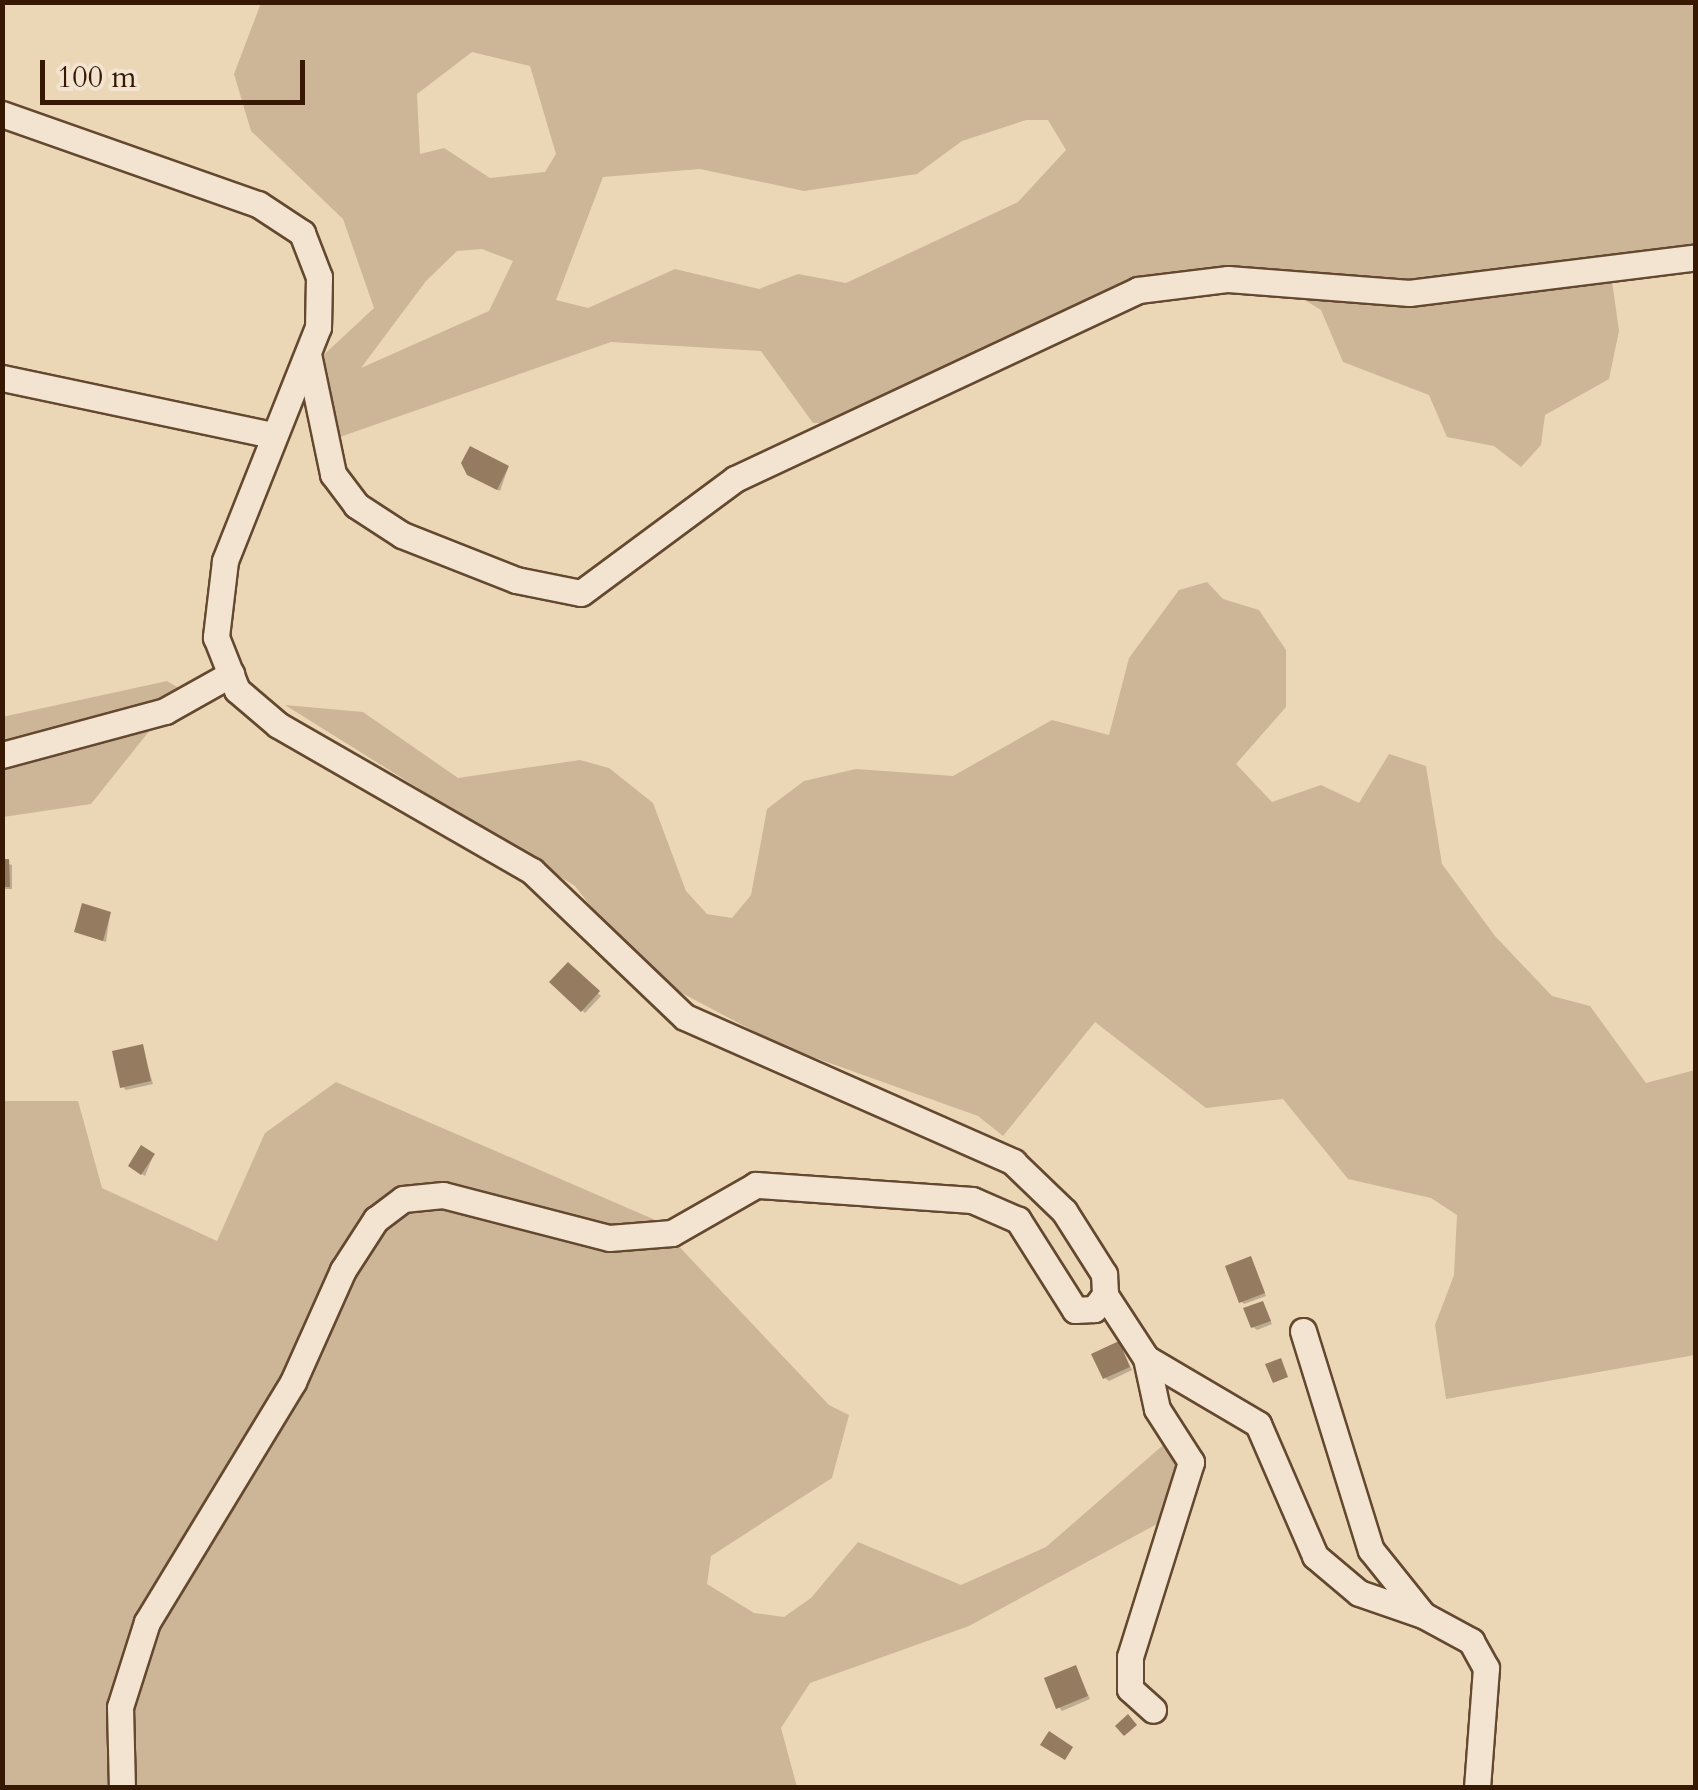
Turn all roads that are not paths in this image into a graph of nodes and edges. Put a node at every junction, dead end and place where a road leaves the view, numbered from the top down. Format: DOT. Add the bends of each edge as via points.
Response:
graph roads {
  1 [pos="2,114"];
  2 [pos="1696,257"];
  3 [pos="308,354"];
  4 [pos="2,378"];
  5 [pos="273,435"];
  6 [pos="231,674"];
  7 [pos="2,755"];
  8 [pos="1105,1296"];
  9 [pos="1303,1332"];
  10 [pos="1146,1358"];
  11 [pos="1423,1615"];
  12 [pos="1153,1710"];
  13 [pos="122,1788"];
  14 [pos="1477,1788"];
  1 -- 3 [label="street" via="258,204 302,233 320,277"];
  2 -- 3 [label="street" via="1410,293 1228,279 1138,290 735,479 581,593 516,580 402,535 356,504 333,474"];
  3 -- 5 [label="street"];
  4 -- 5 [label="street"];
  5 -- 6 [label="street" via="226,562 216,637"];
  6 -- 7 [label="street" via="165,711"];
  6 -- 8 [label="street" via="278,726 532,871 685,1017 1012,1162 1064,1210 1104,1274"];
  8 -- 10 [label="street"];
  8 -- 13 [label="street" via="1094,1309 1075,1310 1018,1220 972,1200 756,1185 672,1233 609,1238 443,1196 403,1198 376,1219 343,1270 293,1382 147,1622 120,1707"];
  9 -- 11 [label="street" via="1371,1550"];
  10 -- 11 [label="street" via="1258,1424 1315,1556 1359,1592"];
  10 -- 12 [label="street" via="1156,1409 1191,1462 1130,1657 1130,1689"];
  11 -- 14 [label="street" via="1471,1641 1486,1668"];
}
